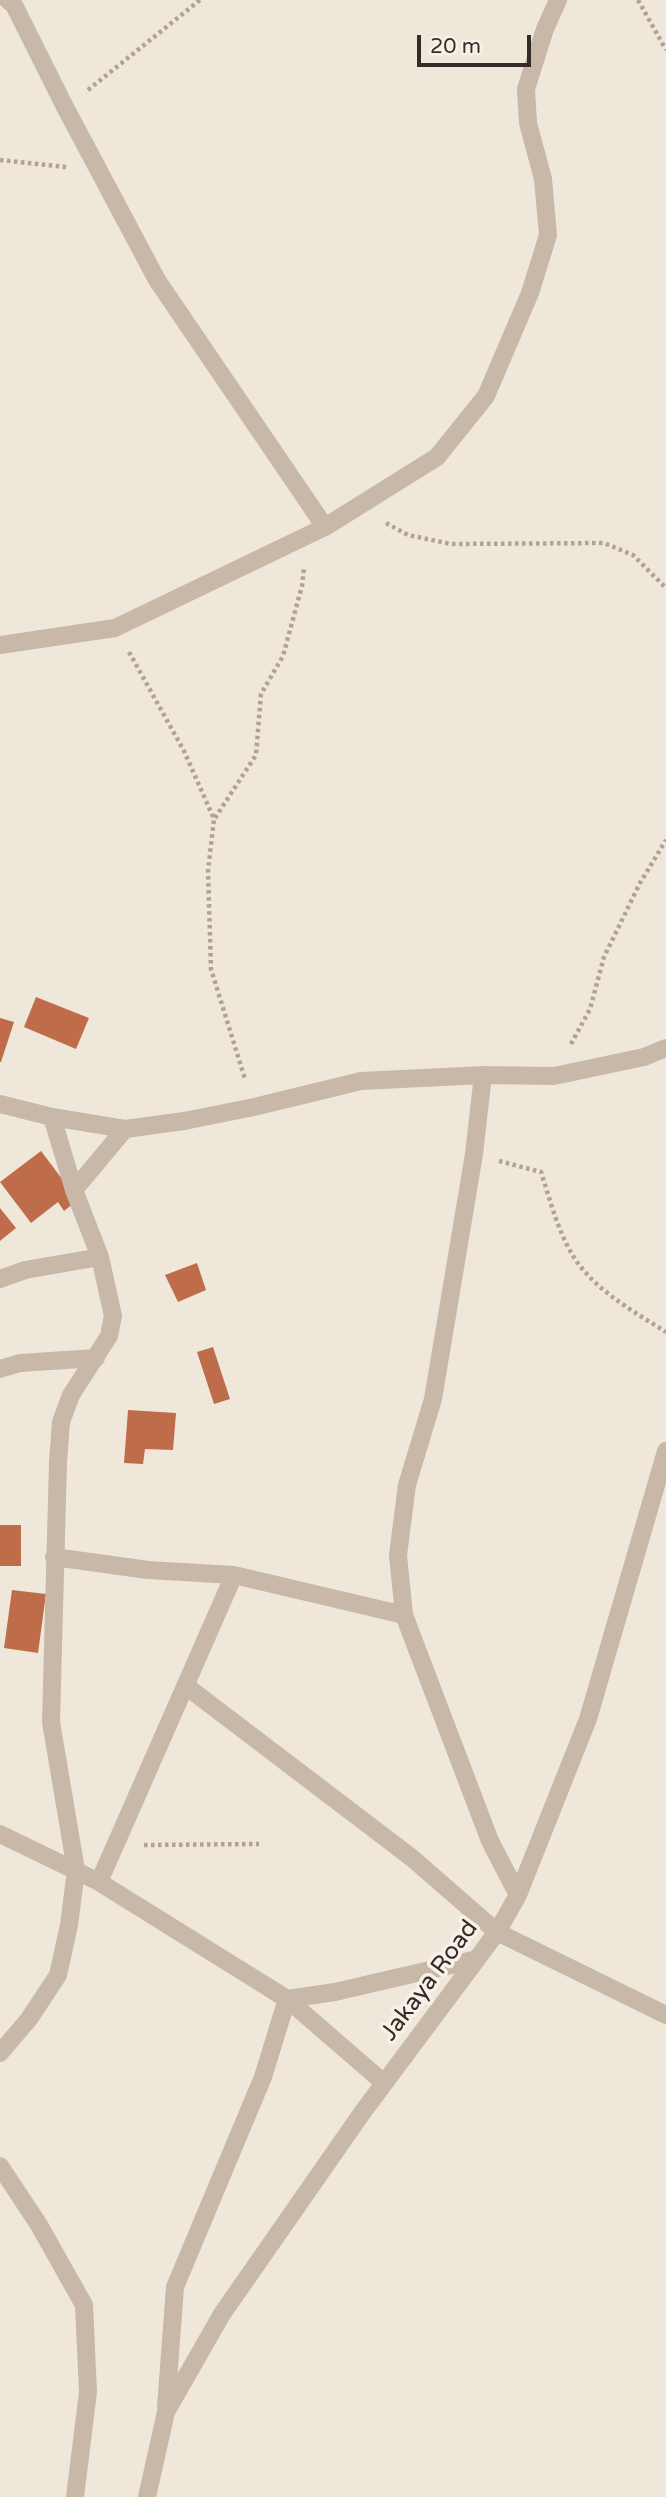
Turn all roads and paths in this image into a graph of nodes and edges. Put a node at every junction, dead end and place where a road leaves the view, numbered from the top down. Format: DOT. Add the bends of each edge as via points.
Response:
graph roads {
  1 [pos="8,0"];
  2 [pos="200,0"];
  3 [pos="558,0"];
  4 [pos="638,0"];
  5 [pos="666,50"];
  6 [pos="65,107"];
  7 [pos="0,160"];
  8 [pos="99,170"];
  9 [pos="358,506"];
  10 [pos="325,527"];
  11 [pos="309,536"];
  12 [pos="666,588"];
  13 [pos="115,628"];
  14 [pos="0,645"];
  15 [pos="214,819"];
  16 [pos="666,840"];
  17 [pos="666,1048"];
  18 [pos="483,1075"];
  19 [pos="554,1076"];
  20 [pos="0,1104"];
  21 [pos="254,1107"];
  22 [pos="52,1117"];
  23 [pos="125,1129"];
  24 [pos="474,1154"];
  25 [pos="74,1190"];
  26 [pos="100,1258"];
  27 [pos="0,1279"];
  28 [pos="666,1332"];
  29 [pos="96,1358"];
  30 [pos="0,1369"];
  31 [pos="666,1451"];
  32 [pos="54,1557"];
  33 [pos="234,1575"];
  34 [pos="404,1615"];
  35 [pos="186,1686"];
  36 [pos="0,1834"];
  37 [pos="259,1844"];
  38 [pos="116,1846"];
  39 [pos="75,1870"];
  40 [pos="99,1882"];
  41 [pos="518,1895"];
  42 [pos="497,1932"];
  43 [pos="477,1959"];
  44 [pos="287,1999"];
  45 [pos="666,2015"];
  46 [pos="0,2053"];
  47 [pos="384,2083"];
  48 [pos="0,2166"];
  49 [pos="166,2412"];
  50 [pos="75,2497"];
  51 [pos="146,2497"];
  1 -- 6 [label="street"];
  2 -- 6 [label="path"];
  3 -- 9 [label="street" via="526,89 548,235 530,293 486,396 436,457"];
  4 -- 5 [label="path"];
  6 -- 8 [label="street"];
  7 -- 8 [label="path"];
  8 -- 10 [label="street" via="157,280"];
  9 -- 10 [label="street"];
  9 -- 12 [label="path" via="408,535 451,544 604,543 633,555"];
  10 -- 11 [label="street"];
  11 -- 13 [label="street"];
  11 -- 15 [label="path" via="302,586 283,656 261,694 256,755"];
  13 -- 14 [label="street"];
  13 -- 15 [label="path" via="184,751"];
  15 -- 21 [label="path" via="208,871 211,969"];
  16 -- 19 [label="path" via="604,957 590,1009"];
  17 -- 19 [label="street"];
  18 -- 19 [label="street"];
  18 -- 21 [label="street" via="361,1081"];
  18 -- 24 [label="street"];
  20 -- 22 [label="street"];
  21 -- 23 [label="street"];
  22 -- 23 [label="street"];
  22 -- 25 [label="street"];
  23 -- 25 [label="street"];
  24 -- 28 [label="path" via="541,1172 580,1266 615,1299"];
  24 -- 34 [label="street" via="433,1399 407,1485 398,1555"];
  25 -- 26 [label="street"];
  26 -- 27 [label="street" via="25,1270"];
  26 -- 29 [label="street" via="113,1316 109,1336"];
  29 -- 30 [label="street" via="20,1363"];
  29 -- 32 [label="street" via="71,1395 61,1422"];
  31 -- 41 [label="street, Jakaya Road" via="588,1719"];
  32 -- 33 [label="street" via="148,1570"];
  32 -- 39 [label="street" via="51,1722"];
  33 -- 34 [label="street"];
  33 -- 35 [label="street"];
  34 -- 41 [label="street" via="489,1841"];
  35 -- 38 [label="street"];
  35 -- 42 [label="street" via="412,1858"];
  36 -- 39 [label="street"];
  37 -- 38 [label="path"];
  38 -- 40 [label="street"];
  39 -- 40 [label="street"];
  39 -- 46 [label="street" via="58,1975"];
  40 -- 44 [label="street"];
  41 -- 42 [label="street, Jakaya Road"];
  42 -- 43 [label="street, Jakaya Road"];
  42 -- 45 [label="street"];
  43 -- 44 [label="street"];
  43 -- 47 [label="street, Jakaya Road"];
  44 -- 47 [label="street"];
  44 -- 49 [label="street" via="263,2077 175,2287"];
  47 -- 49 [label="street, Jakaya Road" via="222,2314"];
  48 -- 50 [label="street" via="84,2305 88,2392"];
  49 -- 51 [label="street, Jakaya Road"];
}
